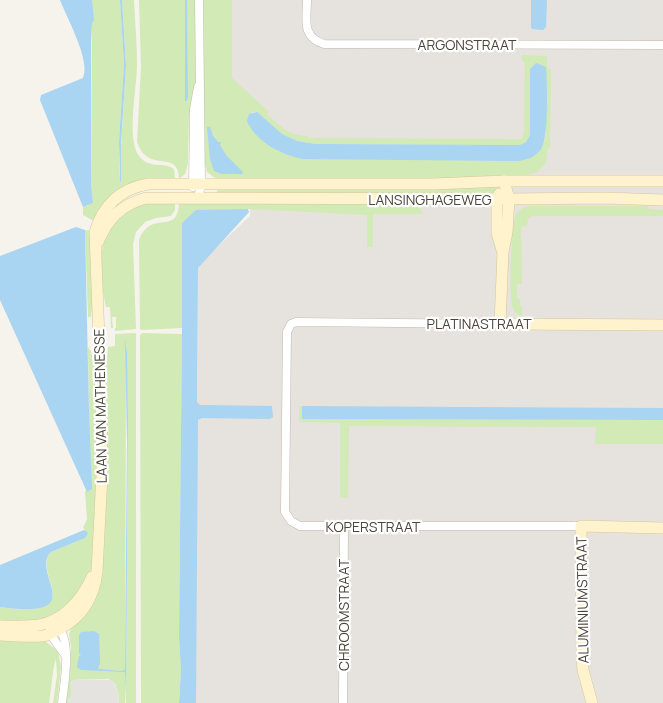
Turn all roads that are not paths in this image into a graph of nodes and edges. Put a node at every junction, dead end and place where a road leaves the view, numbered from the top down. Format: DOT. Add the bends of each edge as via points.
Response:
graph roads {
  1 [pos="200,0"];
  2 [pos="307,0"];
  3 [pos="663,45"];
  4 [pos="504,181"];
  5 [pos="663,181"];
  6 [pos="197,185"];
  7 [pos="198,198"];
  8 [pos="497,199"];
  9 [pos="509,199"];
  10 [pos="663,200"];
  11 [pos="97,246"];
  12 [pos="503,252"];
  13 [pos="296,322"];
  14 [pos="500,324"];
  15 [pos="663,325"];
  16 [pos="344,526"];
  17 [pos="580,526"];
  18 [pos="663,528"];
  19 [pos="0,626"];
  20 [pos="53,628"];
  21 [pos="0,636"];
  22 [pos="62,703"];
  23 [pos="343,703"];
  24 [pos="592,703"];
  1 -- 6 [label="street" via="199,80 194,109"];
  2 -- 3 [label="street, ARGONSTRAAT" via="307,30 310,37 324,44"];
  4 -- 5 [label="street, LANSINGHAGEWEG"];
  4 -- 6 [label="street, LANSINGHAGEWEG"];
  4 -- 8 [label="street"];
  4 -- 9 [label="street"];
  6 -- 7 [label="street"];
  6 -- 11 [label="street, LAAN VAN MATHENESSE" via="148,184 129,189 116,197 103,212 95,232"];
  7 -- 8 [label="street, LANSINGHAGEWEG"];
  7 -- 11 [label="street, LAAN VAN MATHENESSE" via="146,198 121,208 106,225"];
  8 -- 9 [label="street, LANSINGHAGEWEG"];
  8 -- 12 [label="street" via="497,232"];
  9 -- 10 [label="street, LANSINGHAGEWEG"];
  9 -- 12 [label="street"];
  11 -- 20 [label="street, LAAN VAN MATHENESSE" via="102,465 97,566 80,599"];
  12 -- 14 [label="street"];
  13 -- 14 [label="street, PLATINASTRAAT"];
  13 -- 16 [label="street, KOPERSTRAAT" via="288,326 286,332 285,512 300,526"];
  14 -- 15 [label="street, PLATINASTRAAT"];
  16 -- 17 [label="street, KOPERSTRAAT"];
  16 -- 23 [label="street, CHROOMSTRAAT"];
  17 -- 18 [label="street, KOPERSTRAAT"];
  17 -- 24 [label="street, ALUMINIUMSTRAAT" via="583,670"];
  19 -- 20 [label="street, LAAN VAN MATHENESSE"];
  20 -- 21 [label="street, LAAN VAN MATHENESSE" via="27,636"];
  20 -- 22 [label="street" via="65,656"];
}
